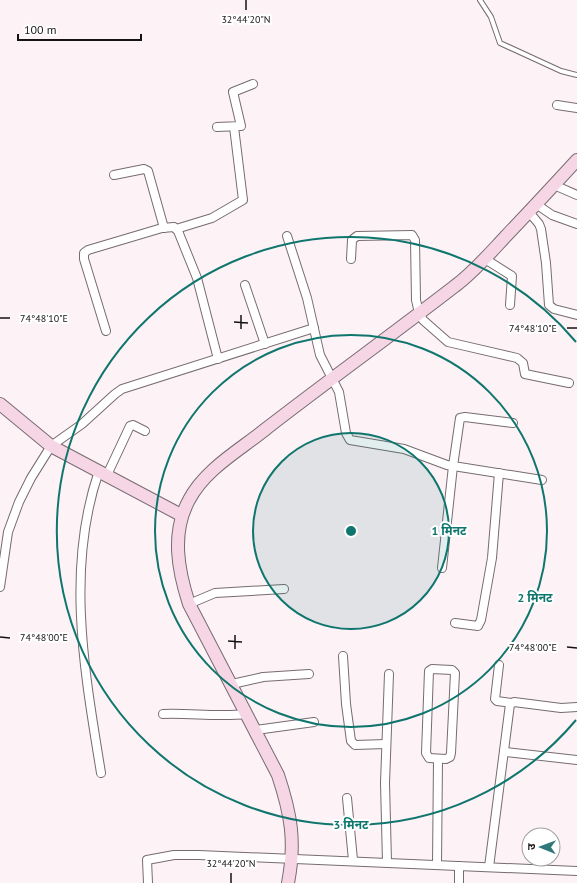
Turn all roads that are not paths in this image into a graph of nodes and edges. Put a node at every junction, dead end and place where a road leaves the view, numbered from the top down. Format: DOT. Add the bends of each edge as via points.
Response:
graph roads {
  1 [pos="480,0"];
  2 [pos="577,75"];
  3 [pos="253,84"];
  4 [pos="557,105"];
  5 [pos="577,108"];
  6 [pos="217,127"];
  7 [pos="234,127"];
  8 [pos="577,160"];
  9 [pos="114,175"];
  10 [pos="559,188"];
  11 [pos="577,195"];
  12 [pos="536,212"];
  13 [pos="577,224"];
  14 [pos="164,228"];
  15 [pos="176,229"];
  16 [pos="287,236"];
  17 [pos="351,259"];
  18 [pos="490,263"];
  19 [pos="245,285"];
  20 [pos="510,305"];
  21 [pos="577,315"];
  22 [pos="421,317"];
  23 [pos="314,328"];
  24 [pos="106,331"];
  25 [pos="265,344"];
  26 [pos="218,359"];
  27 [pos="334,382"];
  28 [pos="569,383"];
  29 [pos="2,405"];
  30 [pos="513,423"];
  31 [pos="145,431"];
  32 [pos="51,446"];
  33 [pos="453,466"];
  34 [pos="103,473"];
  35 [pos="499,473"];
  36 [pos="542,480"];
  37 [pos="182,515"];
  38 [pos="442,568"];
  39 [pos="0,587"];
  40 [pos="284,589"];
  41 [pos="195,601"];
  42 [pos="455,623"];
  43 [pos="343,656"];
  44 [pos="499,665"];
  45 [pos="309,674"];
  46 [pos="389,674"];
  47 [pos="237,682"];
  48 [pos="512,703"];
  49 [pos="577,707"];
  50 [pos="163,714"];
  51 [pos="247,714"];
  52 [pos="314,722"];
  53 [pos="261,729"];
  54 [pos="386,744"];
  55 [pos="506,752"];
  56 [pos="438,759"];
  57 [pos="577,760"];
  58 [pos="101,773"];
  59 [pos="347,798"];
  60 [pos="299,858"];
  61 [pos="353,860"];
  62 [pos="387,862"];
  63 [pos="437,865"];
  64 [pos="459,866"];
  65 [pos="489,867"];
  66 [pos="577,870"];
  67 [pos="148,883"];
  68 [pos="288,883"];
  69 [pos="459,883"];
  1 -- 2 [label="lane" via="491,18 500,43 562,71"];
  3 -- 7 [label="street" via="233,92 241,124"];
  4 -- 5 [label="street"];
  6 -- 7 [label="street"];
  7 -- 15 [label="street" via="243,200 212,218"];
  8 -- 10 [label="street"];
  9 -- 14 [label="street" via="144,169 148,171"];
  10 -- 11 [label="street"];
  10 -- 12 [label="street"];
  12 -- 13 [label="street"];
  12 -- 18 [label="street"];
  12 -- 21 [label="street" via="543,241 549,306"];
  14 -- 15 [label="street"];
  14 -- 24 [label="street" via="84,253"];
  15 -- 26 [label="street" via="193,268"];
  16 -- 23 [label="street"];
  17 -- 22 [label="street" via="352,240 357,236 414,237 416,300"];
  18 -- 20 [label="street" via="513,278"];
  18 -- 22 [label="street" via="456,285"];
  19 -- 25 [label="street"];
  22 -- 27 [label="street"];
  22 -- 28 [label="street" via="446,341 517,358 522,363 525,374"];
  23 -- 25 [label="street"];
  23 -- 27 [label="street" via="320,355"];
  25 -- 26 [label="street"];
  26 -- 32 [label="street" via="119,390 82,424"];
  27 -- 33 [label="street" via="340,392 346,433 350,440 412,450 431,460"];
  27 -- 37 [label="street" via="206,476"];
  29 -- 32 [label="street"];
  30 -- 33 [label="street" via="461,417"];
  31 -- 34 [label="street" via="130,426"];
  32 -- 34 [label="street"];
  32 -- 39 [label="street" via="24,491 10,525"];
  33 -- 35 [label="street"];
  33 -- 38 [label="street"];
  34 -- 37 [label="street"];
  34 -- 58 [label="street" via="86,517 80,607 85,670"];
  35 -- 36 [label="street"];
  35 -- 42 [label="street" via="492,558 481,620 478,626"];
  37 -- 41 [label="street" via="178,548 179,565"];
  40 -- 41 [label="street" via="215,593"];
  41 -- 47 [label="street"];
  43 -- 54 [label="street" via="351,741 355,745"];
  44 -- 48 [label="street" via="495,699"];
  45 -- 47 [label="street" via="274,675"];
  46 -- 54 [label="street"];
  47 -- 51 [label="street"];
  48 -- 49 [label="street"];
  48 -- 55 [label="street"];
  50 -- 51 [label="street"];
  51 -- 53 [label="street"];
  52 -- 53 [label="street"];
  53 -- 60 [label="street" via="288,805 292,840"];
  54 -- 62 [label="street"];
  55 -- 57 [label="street"];
  55 -- 65 [label="street"];
  56 -- 56 [label="street" via="429,758 426,753 429,671 432,669 452,670 455,673 451,753 448,759"];
  56 -- 63 [label="street"];
  59 -- 61 [label="street"];
  60 -- 61 [label="street"];
  60 -- 67 [label="street" via="174,855 149,859 146,862"];
  60 -- 68 [label="street"];
  61 -- 62 [label="street"];
  62 -- 63 [label="street"];
  63 -- 64 [label="street"];
  64 -- 65 [label="street"];
  64 -- 69 [label="street"];
  65 -- 66 [label="street"];
}
